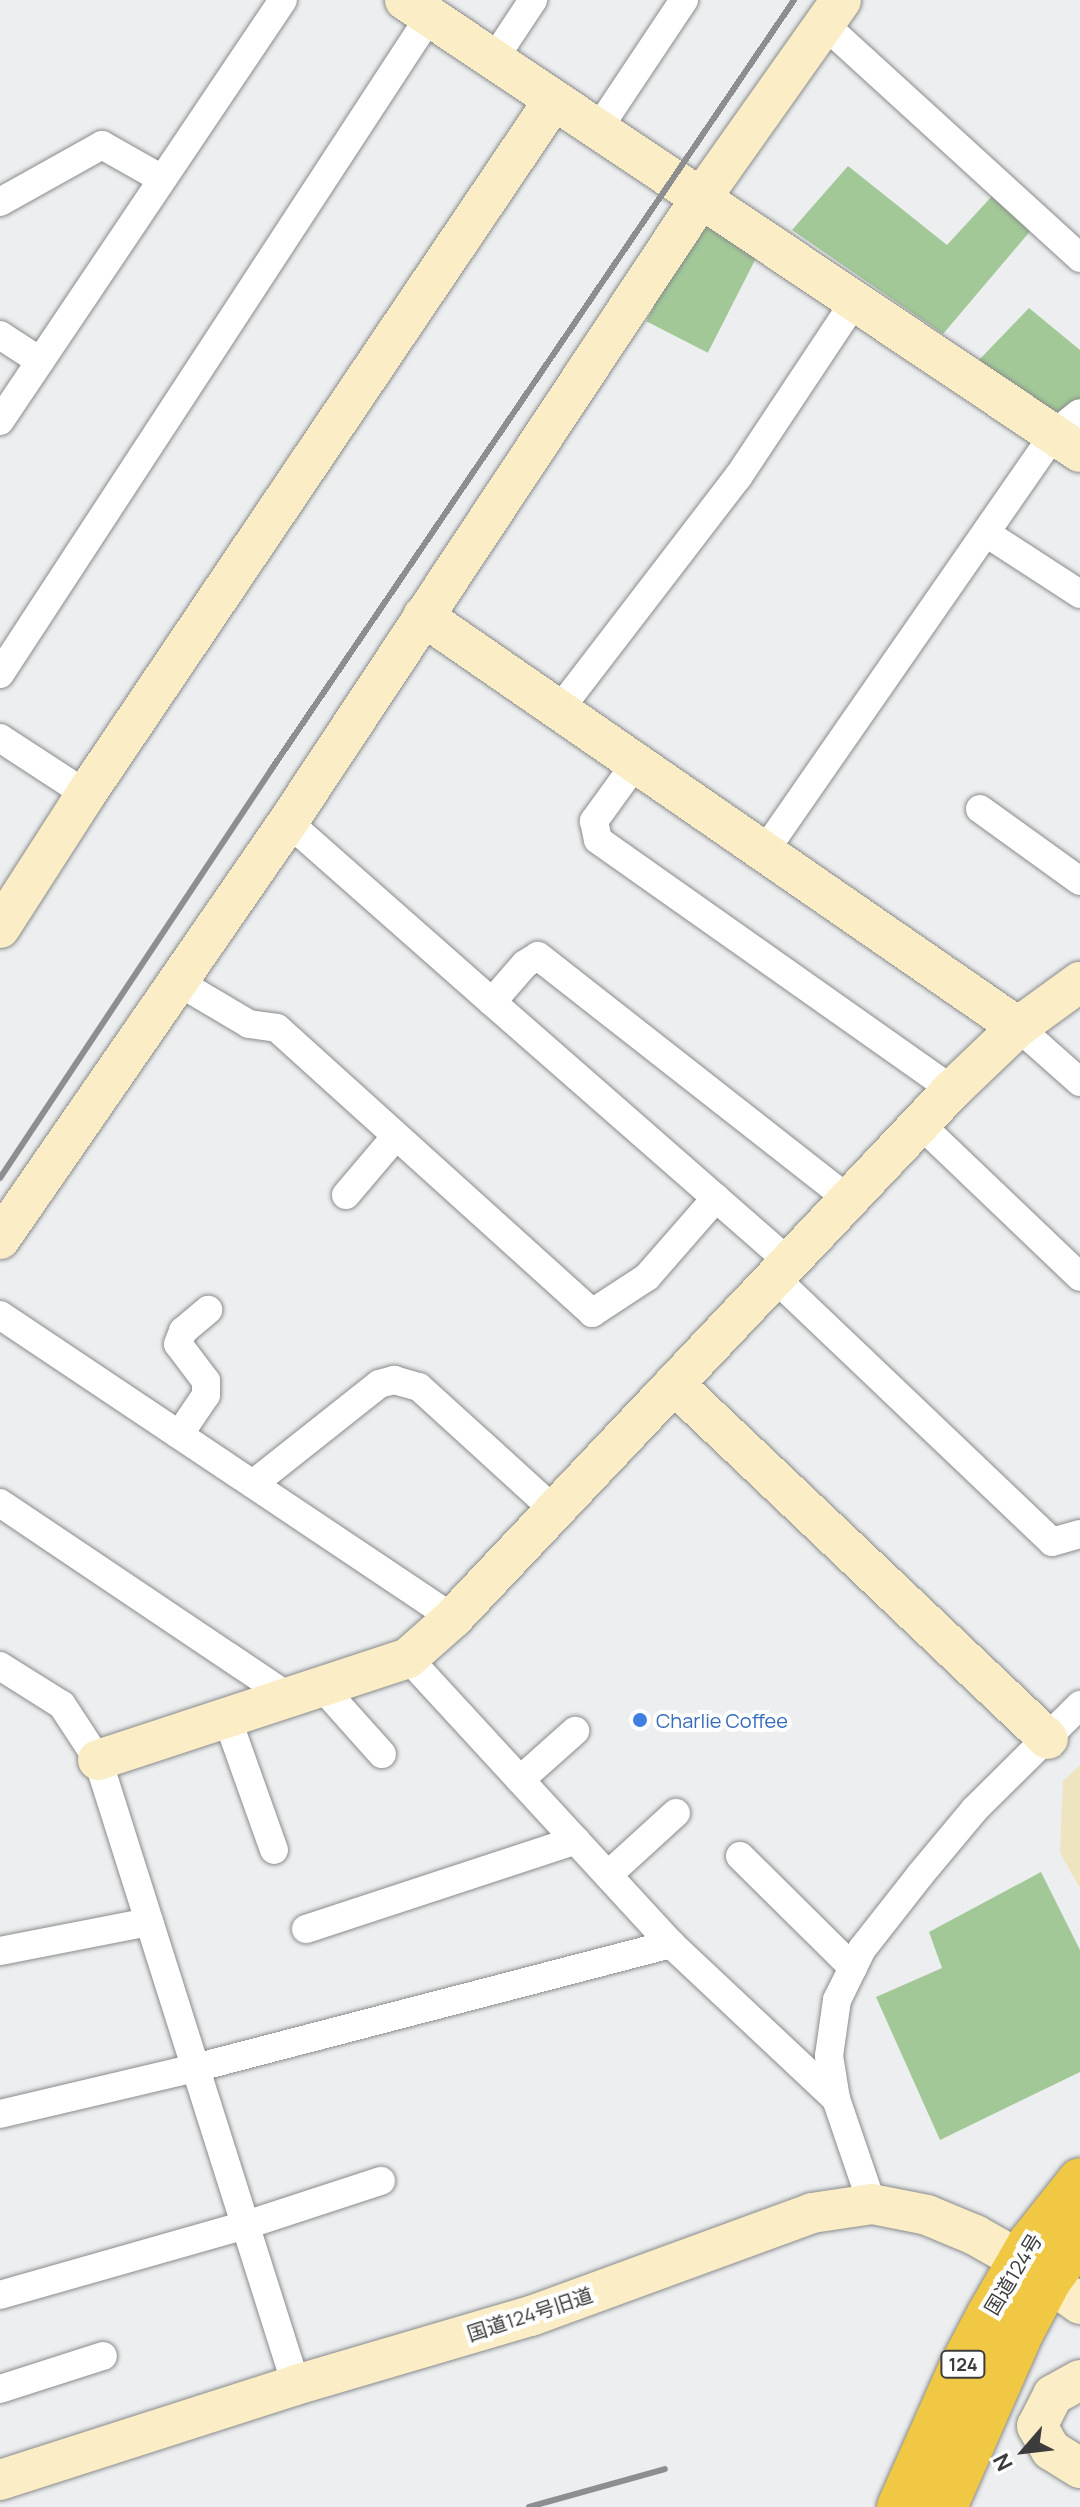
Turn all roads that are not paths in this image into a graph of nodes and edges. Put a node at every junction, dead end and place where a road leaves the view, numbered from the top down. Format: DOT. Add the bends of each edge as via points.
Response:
graph roads {
  1 [pos="283,0"];
  2 [pos="533,0"];
  3 [pos="684,0"];
  4 [pos="418,8"];
  5 [pos="832,12"];
  6 [pos="494,59"];
  7 [pos="554,100"];
  8 [pos="598,129"];
  9 [pos="162,179"];
  10 [pos="701,198"];
  11 [pos="0,202"];
  12 [pos="1080,258"];
  13 [pos="855,301"];
  14 [pos="0,335"];
  15 [pos="40,361"];
  16 [pos="0,421"];
  17 [pos="1071,433"];
  18 [pos="986,533"];
  19 [pos="1080,594"];
  20 [pos="423,616"];
  21 [pos="0,674"];
  22 [pos="559,710"];
  23 [pos="0,738"];
  24 [pos="636,763"];
  25 [pos="86,794"];
  26 [pos="980,809"];
  27 [pos="288,822"];
  28 [pos="764,852"];
  29 [pos="1080,881"];
  30 [pos="0,928"];
  31 [pos="178,982"];
  32 [pos="1080,982"];
  33 [pos="492,1002"];
  34 [pos="1018,1027"];
  35 [pos="1080,1082"];
  36 [pos="952,1090"];
  37 [pos="920,1124"];
  38 [pos="396,1136"];
  39 [pos="346,1195"];
  40 [pos="716,1198"];
  41 [pos="851,1201"];
  42 [pos="0,1239"];
  43 [pos="782,1270"];
  44 [pos="1080,1277"];
  45 [pos="208,1310"];
  46 [pos="0,1315"];
  47 [pos="675,1385"];
  48 [pos="179,1435"];
  49 [pos="253,1484"];
  50 [pos="0,1503"];
  51 [pos="553,1509"];
  52 [pos="1080,1534"];
  53 [pos="453,1618"];
  54 [pos="408,1658"];
  55 [pos="0,1666"];
  56 [pos="306,1692"];
  57 [pos="1080,1705"];
  58 [pos="227,1718"];
  59 [pos="575,1731"];
  60 [pos="1048,1739"];
  61 [pos="382,1754"];
  62 [pos="98,1760"];
  63 [pos="520,1780"];
  64 [pos="676,1813"];
  65 [pos="576,1840"];
  66 [pos="274,1850"];
  67 [pos="740,1856"];
  68 [pos="608,1875"];
  69 [pos="149,1922"];
  70 [pos="306,1929"];
  71 [pos="671,1944"];
  72 [pos="0,1951"];
  73 [pos="853,1968"];
  74 [pos="195,2068"];
  75 [pos="836,2099"];
  76 [pos="0,2114"];
  77 [pos="1080,2180"];
  78 [pos="381,2181"];
  79 [pos="872,2204"];
  80 [pos="246,2225"];
  81 [pos="1080,2238"];
  82 [pos="1049,2282"];
  83 [pos="0,2295"];
  84 [pos="103,2356"];
  85 [pos="1080,2380"];
  86 [pos="296,2385"];
  87 [pos="0,2389"];
  88 [pos="1080,2468"];
  89 [pos="0,2480"];
  90 [pos="899,2507"];
  91 [pos="945,2507"];
  1 -- 9 [label="street"];
  2 -- 6 [label="street"];
  3 -- 8 [label="street"];
  4 -- 6 [label="street"];
  4 -- 21 [label="street"];
  5 -- 10 [label="street"];
  5 -- 12 [label="street"];
  6 -- 7 [label="street"];
  7 -- 8 [label="street"];
  7 -- 25 [label="street"];
  8 -- 10 [label="street"];
  9 -- 11 [label="street" via="102,145"];
  9 -- 15 [label="street"];
  10 -- 13 [label="street"];
  10 -- 20 [label="street"];
  13 -- 17 [label="street"];
  13 -- 22 [label="street" via="738,477"];
  14 -- 15 [label="street"];
  15 -- 16 [label="street"];
  17 -- 18 [label="street"];
  18 -- 19 [label="street"];
  18 -- 28 [label="street"];
  20 -- 22 [label="street"];
  20 -- 27 [label="street"];
  22 -- 24 [label="street"];
  23 -- 25 [label="street"];
  24 -- 28 [label="street"];
  24 -- 36 [label="street" via="594,821 598,840"];
  25 -- 30 [label="street"];
  26 -- 29 [label="street"];
  27 -- 31 [label="street"];
  27 -- 33 [label="street"];
  28 -- 34 [label="street"];
  31 -- 38 [label="street" via="249,1024 277,1028"];
  31 -- 42 [label="street"];
  32 -- 34 [label="street"];
  33 -- 40 [label="street"];
  33 -- 41 [label="street" via="538,956"];
  34 -- 35 [label="street"];
  34 -- 36 [label="street"];
  36 -- 37 [label="street"];
  37 -- 41 [label="street"];
  37 -- 44 [label="street"];
  38 -- 39 [label="street"];
  38 -- 40 [label="street" via="592,1313 647,1277"];
  40 -- 43 [label="street"];
  41 -- 43 [label="street"];
  43 -- 47 [label="street"];
  43 -- 52 [label="street" via="1052,1542"];
  45 -- 48 [label="street" via="183,1331 178,1344 206,1381 206,1395"];
  46 -- 48 [label="street"];
  47 -- 51 [label="street"];
  47 -- 60 [label="street"];
  48 -- 49 [label="street"];
  49 -- 51 [label="street" via="379,1384 394,1380 419,1387"];
  49 -- 53 [label="street"];
  50 -- 56 [label="street"];
  51 -- 53 [label="street"];
  53 -- 54 [label="street"];
  54 -- 56 [label="street"];
  54 -- 63 [label="street"];
  55 -- 62 [label="street" via="62,1705"];
  56 -- 58 [label="street"];
  56 -- 61 [label="street"];
  57 -- 60 [label="street"];
  58 -- 62 [label="street"];
  58 -- 66 [label="street"];
  59 -- 63 [label="street"];
  60 -- 73 [label="street" via="966,1820 862,1949"];
  62 -- 69 [label="street"];
  63 -- 65 [label="street"];
  64 -- 68 [label="street"];
  65 -- 68 [label="street"];
  65 -- 70 [label="street"];
  67 -- 73 [label="street"];
  68 -- 71 [label="street"];
  69 -- 72 [label="street"];
  69 -- 74 [label="street"];
  71 -- 74 [label="street"];
  71 -- 75 [label="street"];
  73 -- 75 [label="street" via="834,2016 829,2056"];
  74 -- 76 [label="street"];
  74 -- 80 [label="street"];
  75 -- 79 [label="street"];
  77 -- 82 [label="highway, 国道124号 / 124"];
  78 -- 80 [label="street"];
  79 -- 82 [label="street, 国道124号旧道" via="927,2215 975,2235"];
  79 -- 86 [label="street, 国道124号旧道" via="812,2213 531,2316"];
  80 -- 83 [label="street"];
  80 -- 86 [label="street"];
  81 -- 82 [label="highway, 国道124号 / 124"];
  82 -- 90 [label="highway, 国道124号 / 124" via="961,2367"];
  82 -- 91 [label="highway, 国道124号 / 124" via="1006,2364"];
  84 -- 87 [label="street"];
  85 -- 88 [label="street" via="1053,2395 1037,2426 1051,2450"];
  86 -- 89 [label="street, 国道124号旧道"];
}
